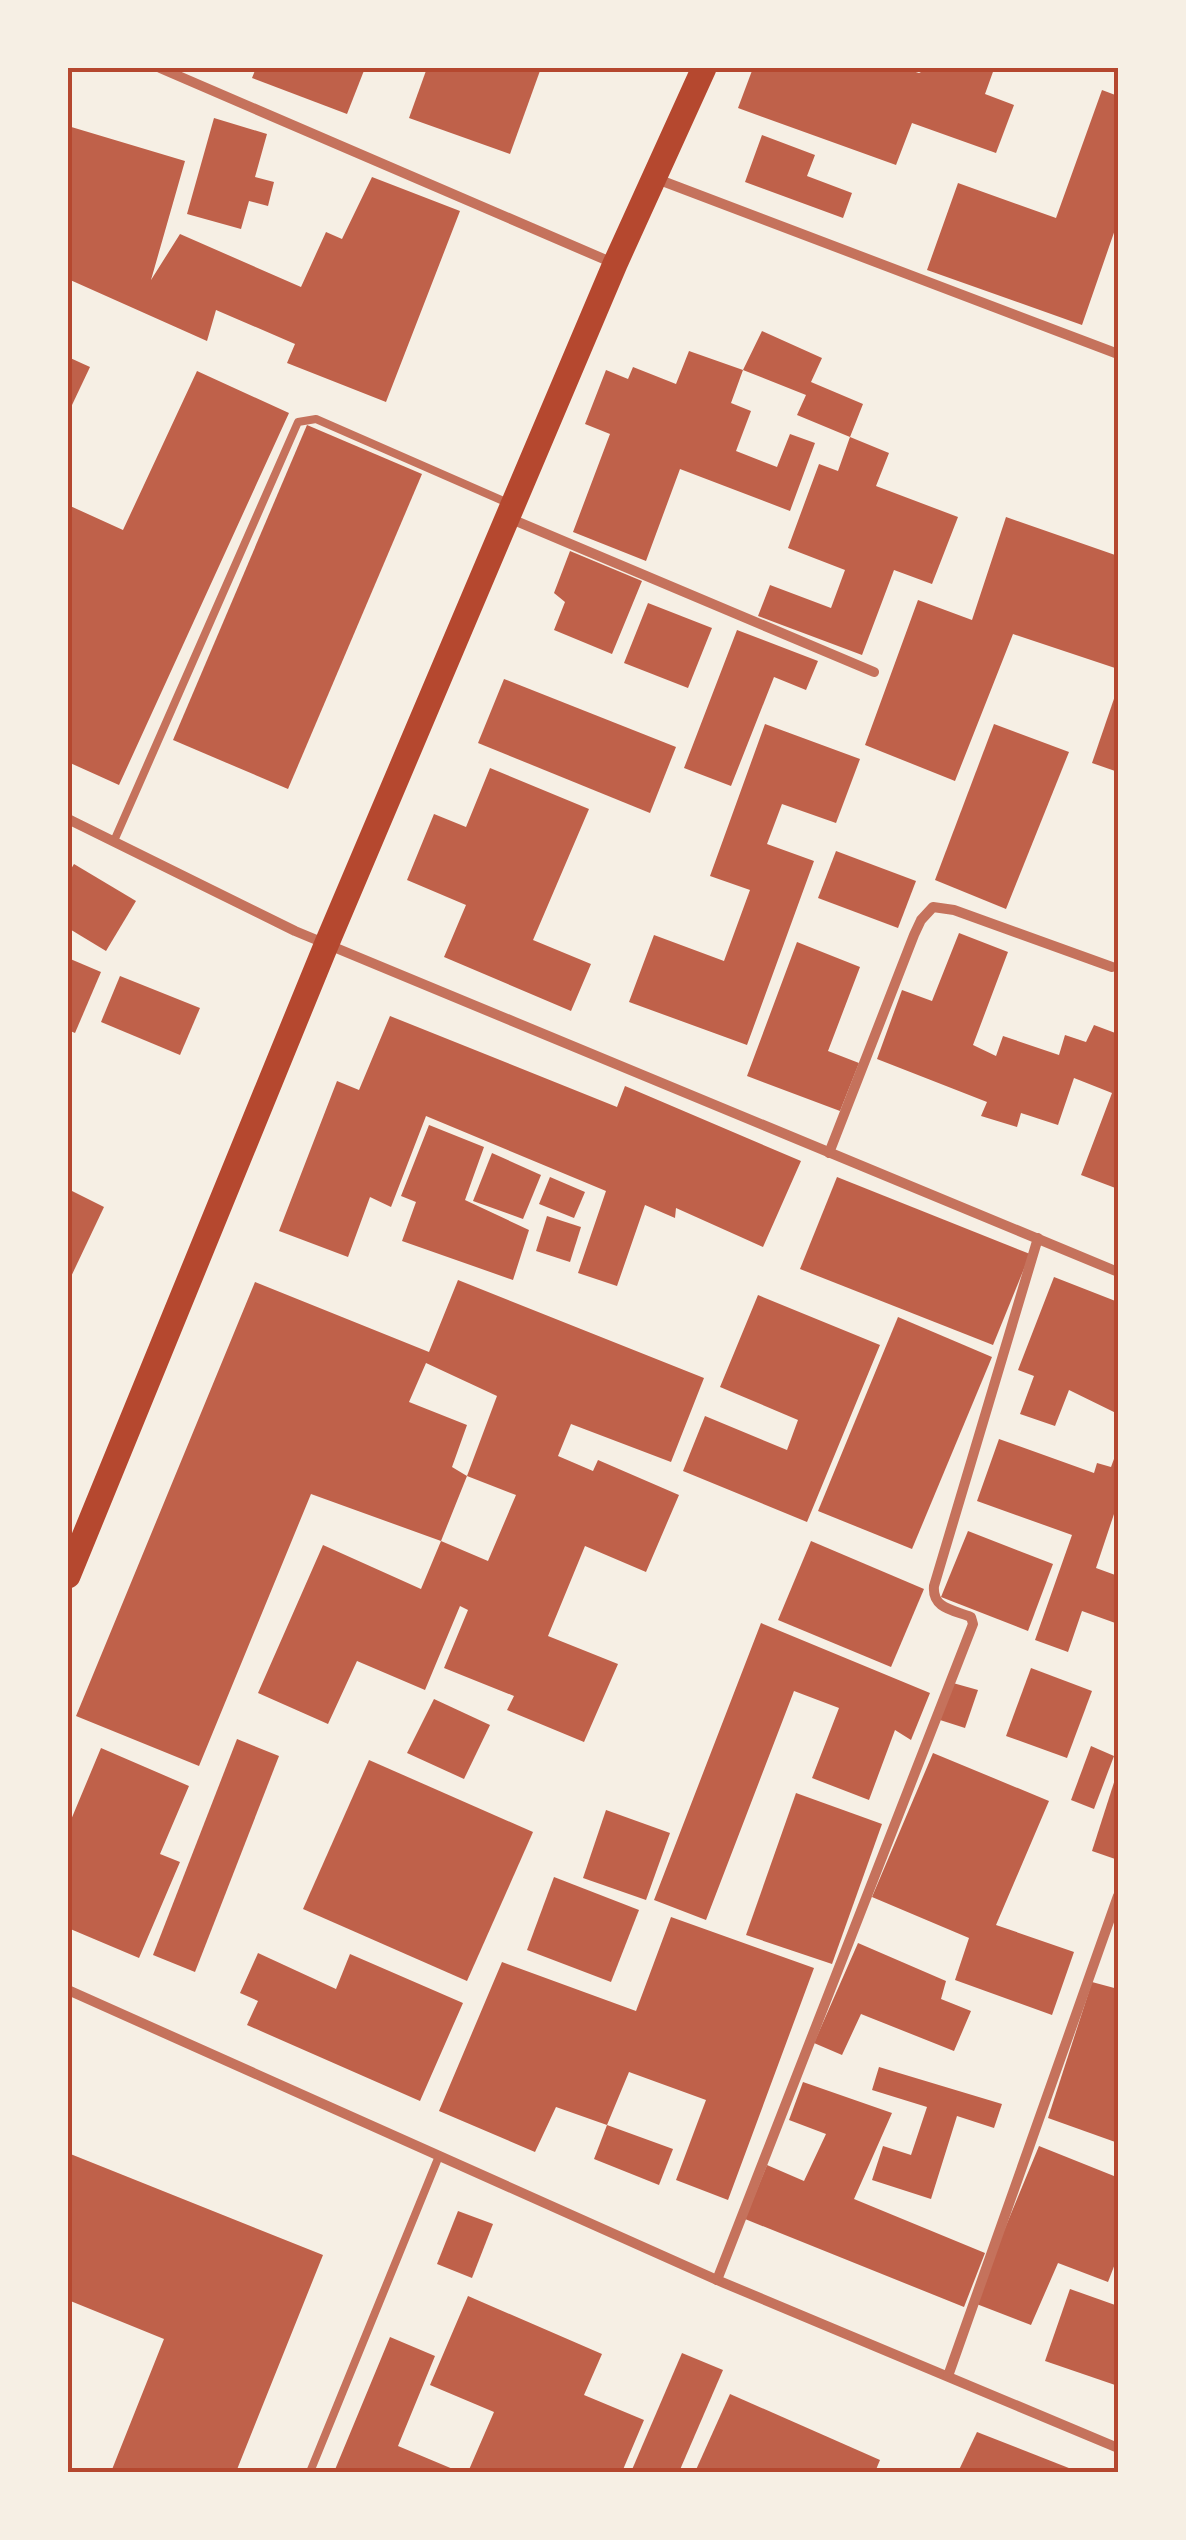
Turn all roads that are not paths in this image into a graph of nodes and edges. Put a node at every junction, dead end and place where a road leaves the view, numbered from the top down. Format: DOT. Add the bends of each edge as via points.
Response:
graph roads {
  1 [pos="160,68"];
  2 [pos="704,68"];
  3 [pos="653,177"];
  4 [pos="615,264"];
  5 [pos="1118,354"];
  6 [pos="510,511"];
  7 [pos="874,672"];
  8 [pos="68,819"];
  9 [pos="114,841"];
  10 [pos="327,943"];
  11 [pos="1112,967"];
  12 [pos="829,1154"];
  13 [pos="1038,1238"];
  14 [pos="1118,1272"];
  15 [pos="68,1576"];
  16 [pos="1118,1896"];
  17 [pos="68,1990"];
  18 [pos="439,2156"];
  19 [pos="717,2280"];
  20 [pos="948,2376"];
  21 [pos="1118,2448"];
  22 [pos="310,2472"];
  1 -- 4 [label="street"];
  2 -- 3 [label="main road"];
  3 -- 4 [label="main road"];
  3 -- 5 [label="street"];
  4 -- 6 [label="main road"];
  6 -- 7 [label="street"];
  6 -- 9 [label="lane" via="316,419 298,422"];
  6 -- 10 [label="main road"];
  8 -- 9 [label="street"];
  9 -- 10 [label="street"];
  10 -- 12 [label="street"];
  10 -- 15 [label="main road"];
  11 -- 12 [label="street" via="933,907 914,934"];
  12 -- 13 [label="street"];
  13 -- 14 [label="street"];
  13 -- 19 [label="street" via="934,1586 937,1602 973,1624"];
  16 -- 20 [label="street"];
  17 -- 18 [label="street"];
  18 -- 19 [label="street"];
  18 -- 22 [label="lane"];
  19 -- 20 [label="street"];
  20 -- 21 [label="street"];
}
